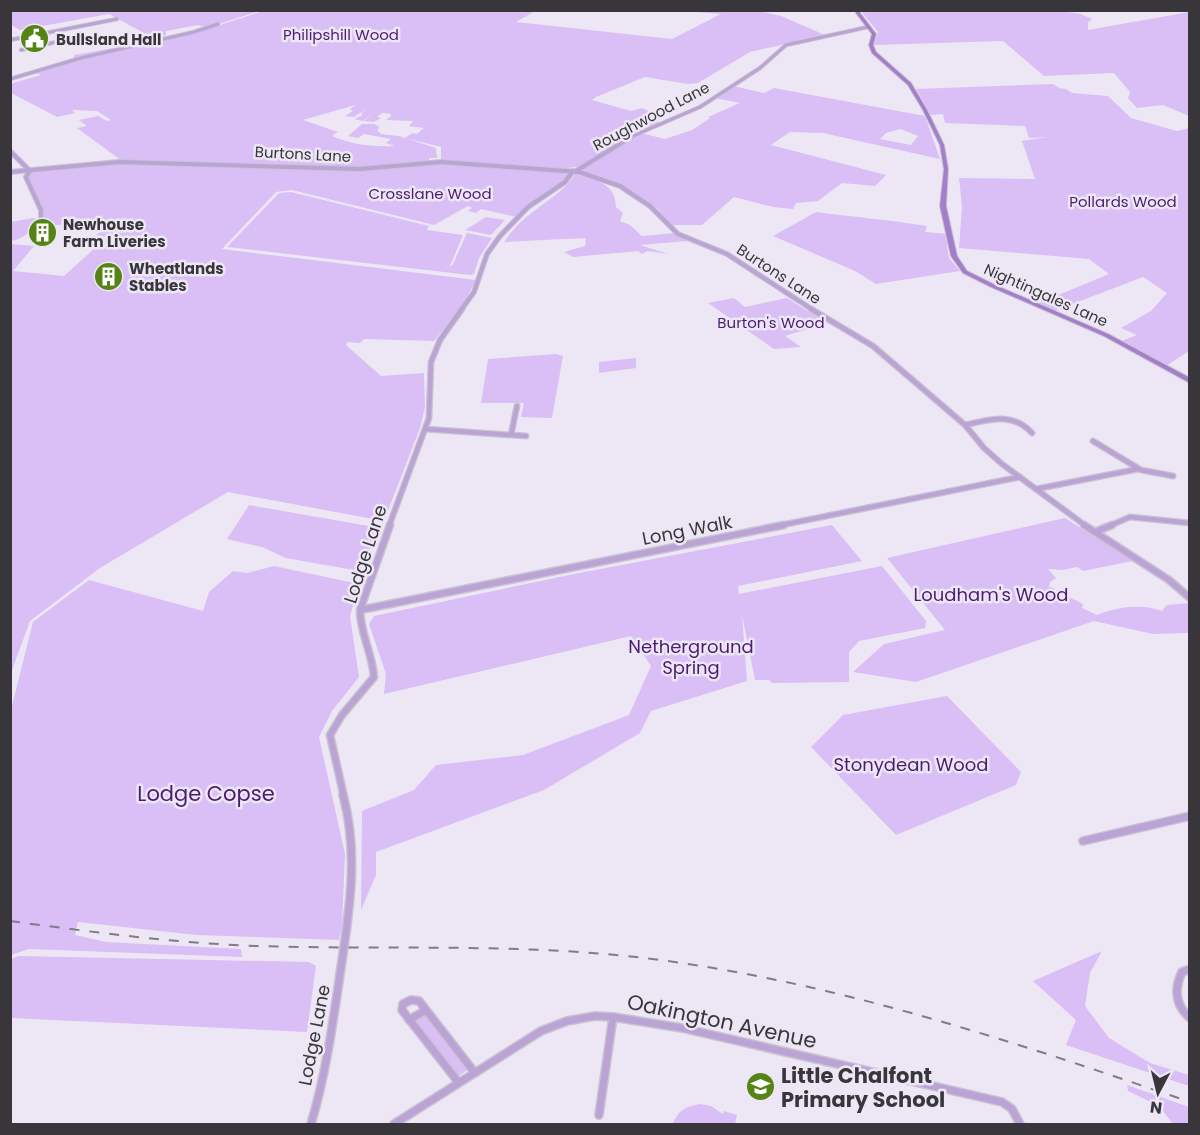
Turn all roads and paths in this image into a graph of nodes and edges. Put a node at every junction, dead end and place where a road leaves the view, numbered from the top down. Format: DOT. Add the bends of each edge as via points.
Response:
graph roads {
  1 [pos="858,10"];
  2 [pos="117,19"];
  3 [pos="218,24"];
  4 [pos="868,27"];
  5 [pos="56,32"];
  6 [pos="10,40"];
  7 [pos="22,49"];
  8 [pos="10,79"];
  9 [pos="10,151"];
  10 [pos="30,171"];
  11 [pos="10,172"];
  12 [pos="574,172"];
  13 [pos="41,218"];
  14 [pos="1190,381"];
  15 [pos="517,406"];
  16 [pos="965,425"];
  17 [pos="425,429"];
  18 [pos="1032,433"];
  19 [pos="511,435"];
  20 [pos="526,436"];
  21 [pos="1093,441"];
  22 [pos="1138,469"];
  23 [pos="1173,476"];
  24 [pos="1020,477"];
  25 [pos="1036,489"];
  26 [pos="1190,523"];
  27 [pos="1095,532"];
  28 [pos="1190,598"];
  29 [pos="360,610"];
  30 [pos="1190,816"];
  31 [pos="1083,841"];
  32 [pos="1190,969"];
  33 [pos="426,1010"];
  34 [pos="613,1017"];
  35 [pos="1190,1018"];
  36 [pos="409,1020"];
  37 [pos="475,1072"];
  38 [pos="459,1083"];
  39 [pos="599,1114"];
  40 [pos="311,1125"];
  41 [pos="394,1125"];
  42 [pos="1020,1125"];
  1 -- 4 [label="main road, Nightingales Lane"];
  2 -- 5 [label="street"];
  3 -- 8 [label="street"];
  4 -- 12 [label="street, Roughwood Lane" via="786,45 760,68 700,108 633,135"];
  4 -- 14 [label="main road, Nightingales Lane" via="874,34 874,53 910,84 942,145 946,169 943,206 954,256 965,272 1106,335"];
  5 -- 6 [label="street"];
  5 -- 7 [label="street" via="68,39"];
  9 -- 10 [label="street"];
  10 -- 11 [label="street"];
  10 -- 12 [label="street, Burtons Lane" via="119,162 360,169 441,162"];
  10 -- 13 [label="street" via="26,177"];
  12 -- 16 [label="street, Burtons Lane" via="620,186 650,206 678,234 727,254 873,346"];
  12 -- 17 [label="street, Lodge Lane" via="528,207 487,254 474,292 440,340 431,362 431,408"];
  15 -- 19 [label="street"];
  16 -- 18 [label="street" via="1002,417 1016,419"];
  16 -- 24 [label="street, Burtons Lane" via="984,448"];
  17 -- 19 [label="street"];
  17 -- 29 [label="street, Lodge Lane"];
  19 -- 20 [label="street"];
  21 -- 22 [label="street"];
  22 -- 23 [label="street"];
  22 -- 25 [label="street"];
  24 -- 25 [label="street, Burtons Lane"];
  24 -- 29 [label="street, Long Walk"];
  25 -- 27 [label="street, Burtons Lane"];
  26 -- 27 [label="street" via="1130,517"];
  27 -- 28 [label="street, Burtons Lane"];
  29 -- 40 [label="street, Lodge Lane" via="374,677 330,735 350,819 351,875 348,928 333,1032"];
  30 -- 31 [label="street"];
  32 -- 35 [label="street" via="1182,972 1175,985 1177,1000"];
  33 -- 36 [label="street"];
  33 -- 36 [label="street" via="419,1001 403,1004 402,1010"];
  33 -- 37 [label="street"];
  34 -- 37 [label="street, Oakington Avenue" via="595,1016 558,1024"];
  34 -- 39 [label="street"];
  34 -- 42 [label="street, Oakington Avenue" via="682,1028 1002,1102 1012,1109"];
  36 -- 38 [label="street"];
  37 -- 38 [label="street, Oakington Avenue"];
  38 -- 41 [label="street, Oakington Avenue"];
}
